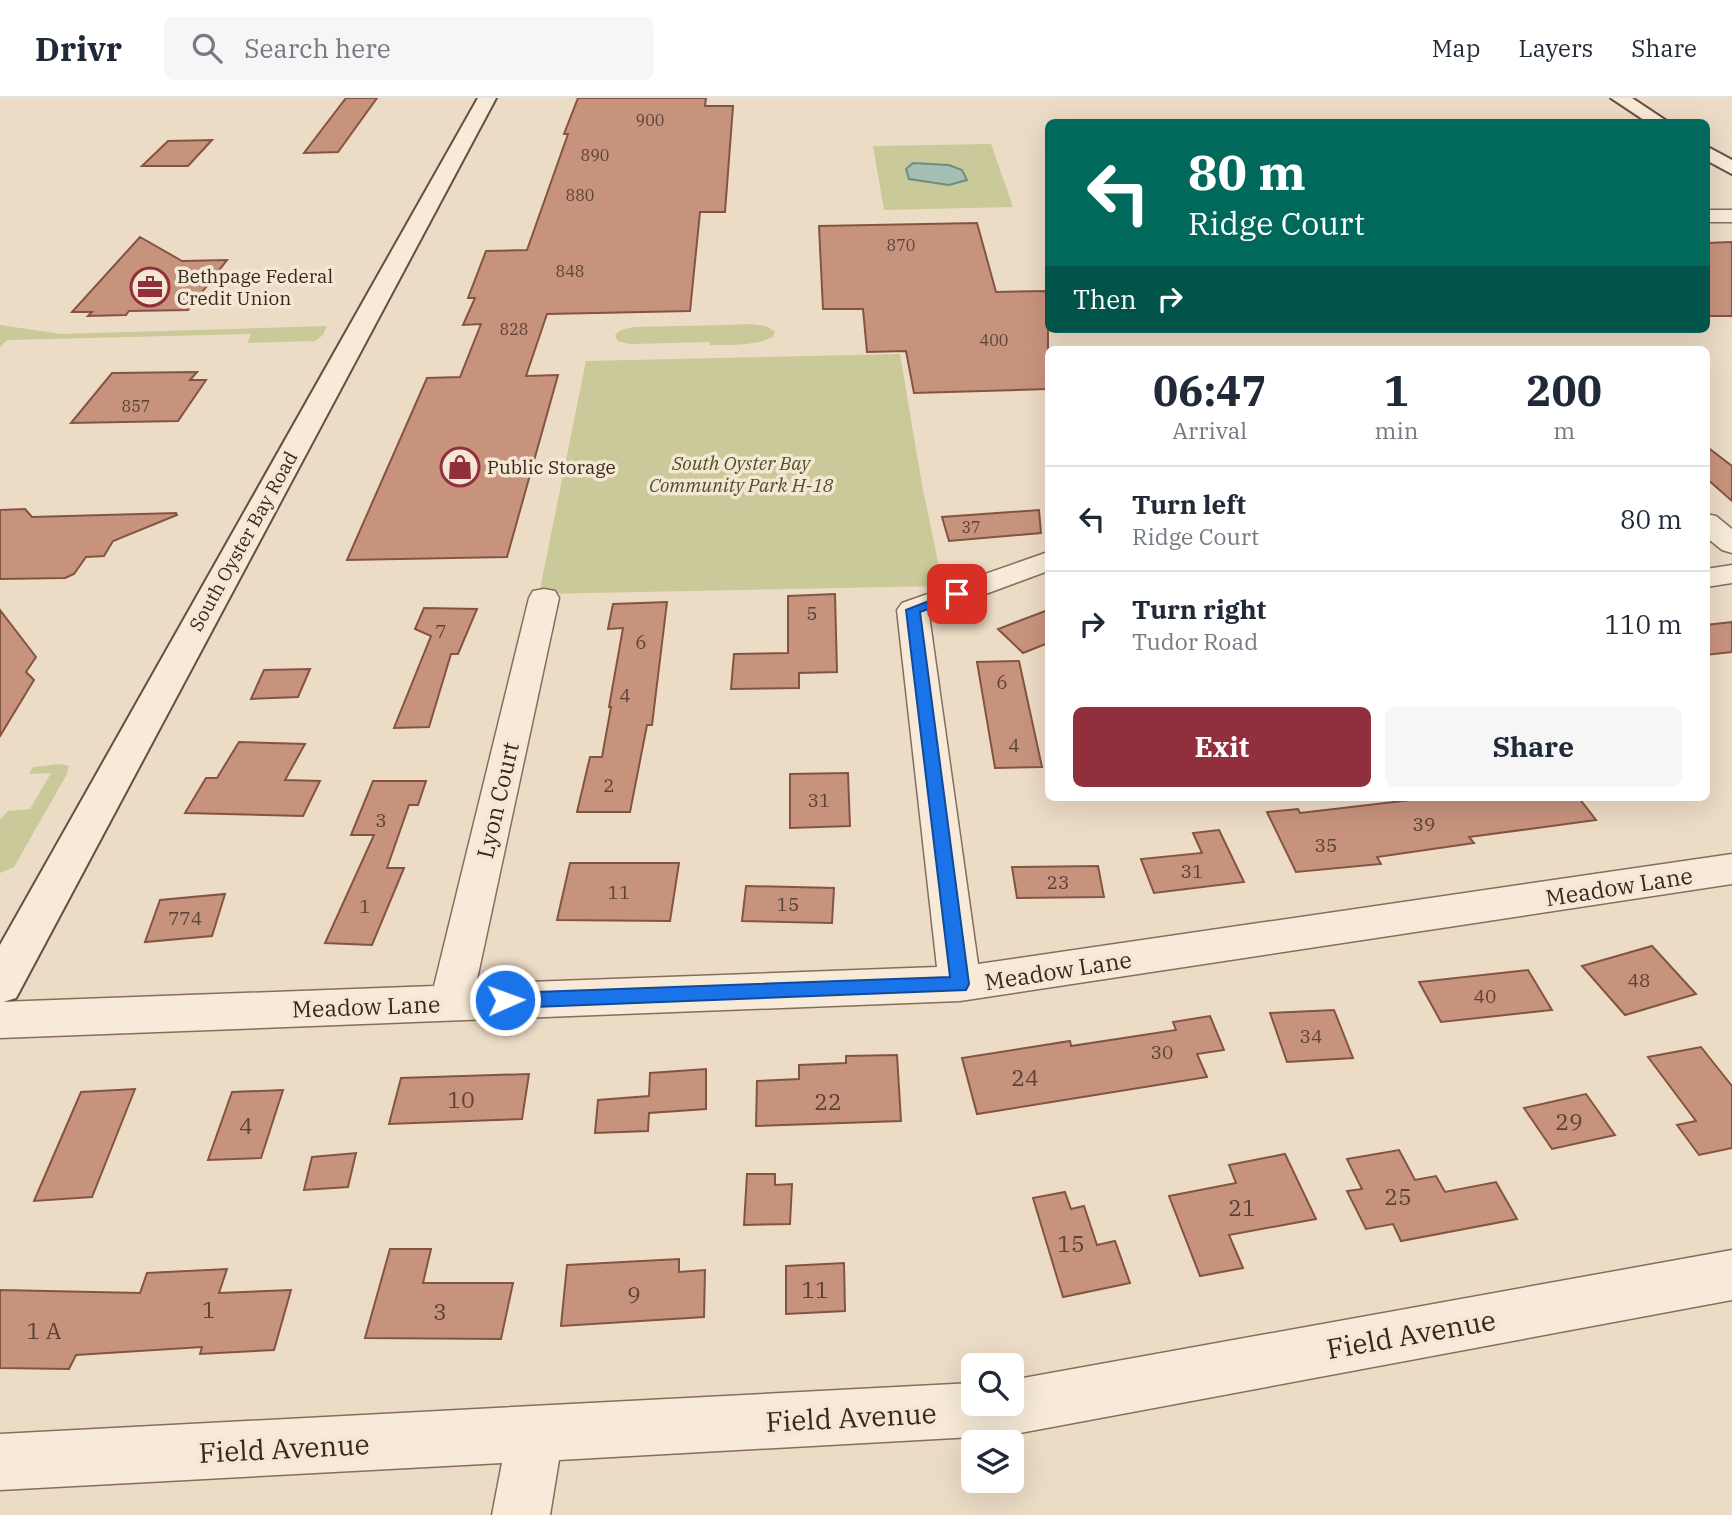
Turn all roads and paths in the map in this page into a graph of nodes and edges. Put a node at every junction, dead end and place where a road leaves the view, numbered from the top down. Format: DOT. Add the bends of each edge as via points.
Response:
graph roads {
  1 [pos="486,98"];
  2 [pos="1620,98"];
  3 [pos="1654,119"];
  4 [pos="1710,154"];
  5 [pos="1732,168"];
  6 [pos="1710,216"];
  7 [pos="1732,216"];
  8 [pos="1710,525"];
  9 [pos="1732,544"];
  10 [pos="1045,562"];
  11 [pos="1732,574"];
  12 [pos="1710,577"];
  13 [pos="544,598"];
  14 [pos="1732,869"];
  15 [pos="960,984"];
  16 [pos="0,985"];
  17 [pos="451,1002"];
  18 [pos="0,1020"];
  19 [pos="1732,1275"];
  20 [pos="535,1435"];
  21 [pos="0,1462"];
  22 [pos="521,1515"];
  1 -- 16 [label="main road, South Oyster Bay Road"];
  2 -- 3 [label="main road"];
  4 -- 5 [label="main road"];
  6 -- 7 [label="street"];
  8 -- 9 [label="street"];
  10 -- 15 [label="street" via="913,610"];
  11 -- 12 [label="street"];
  13 -- 17 [label="street, Lyon Court"];
  14 -- 15 [label="street, Meadow Lane"];
  15 -- 17 [label="street, Meadow Lane"];
  17 -- 18 [label="street, Meadow Lane"];
  19 -- 20 [label="street, Field Avenue" via="1010,1408"];
  20 -- 21 [label="street, Field Avenue"];
  20 -- 22 [label="street"];
}
